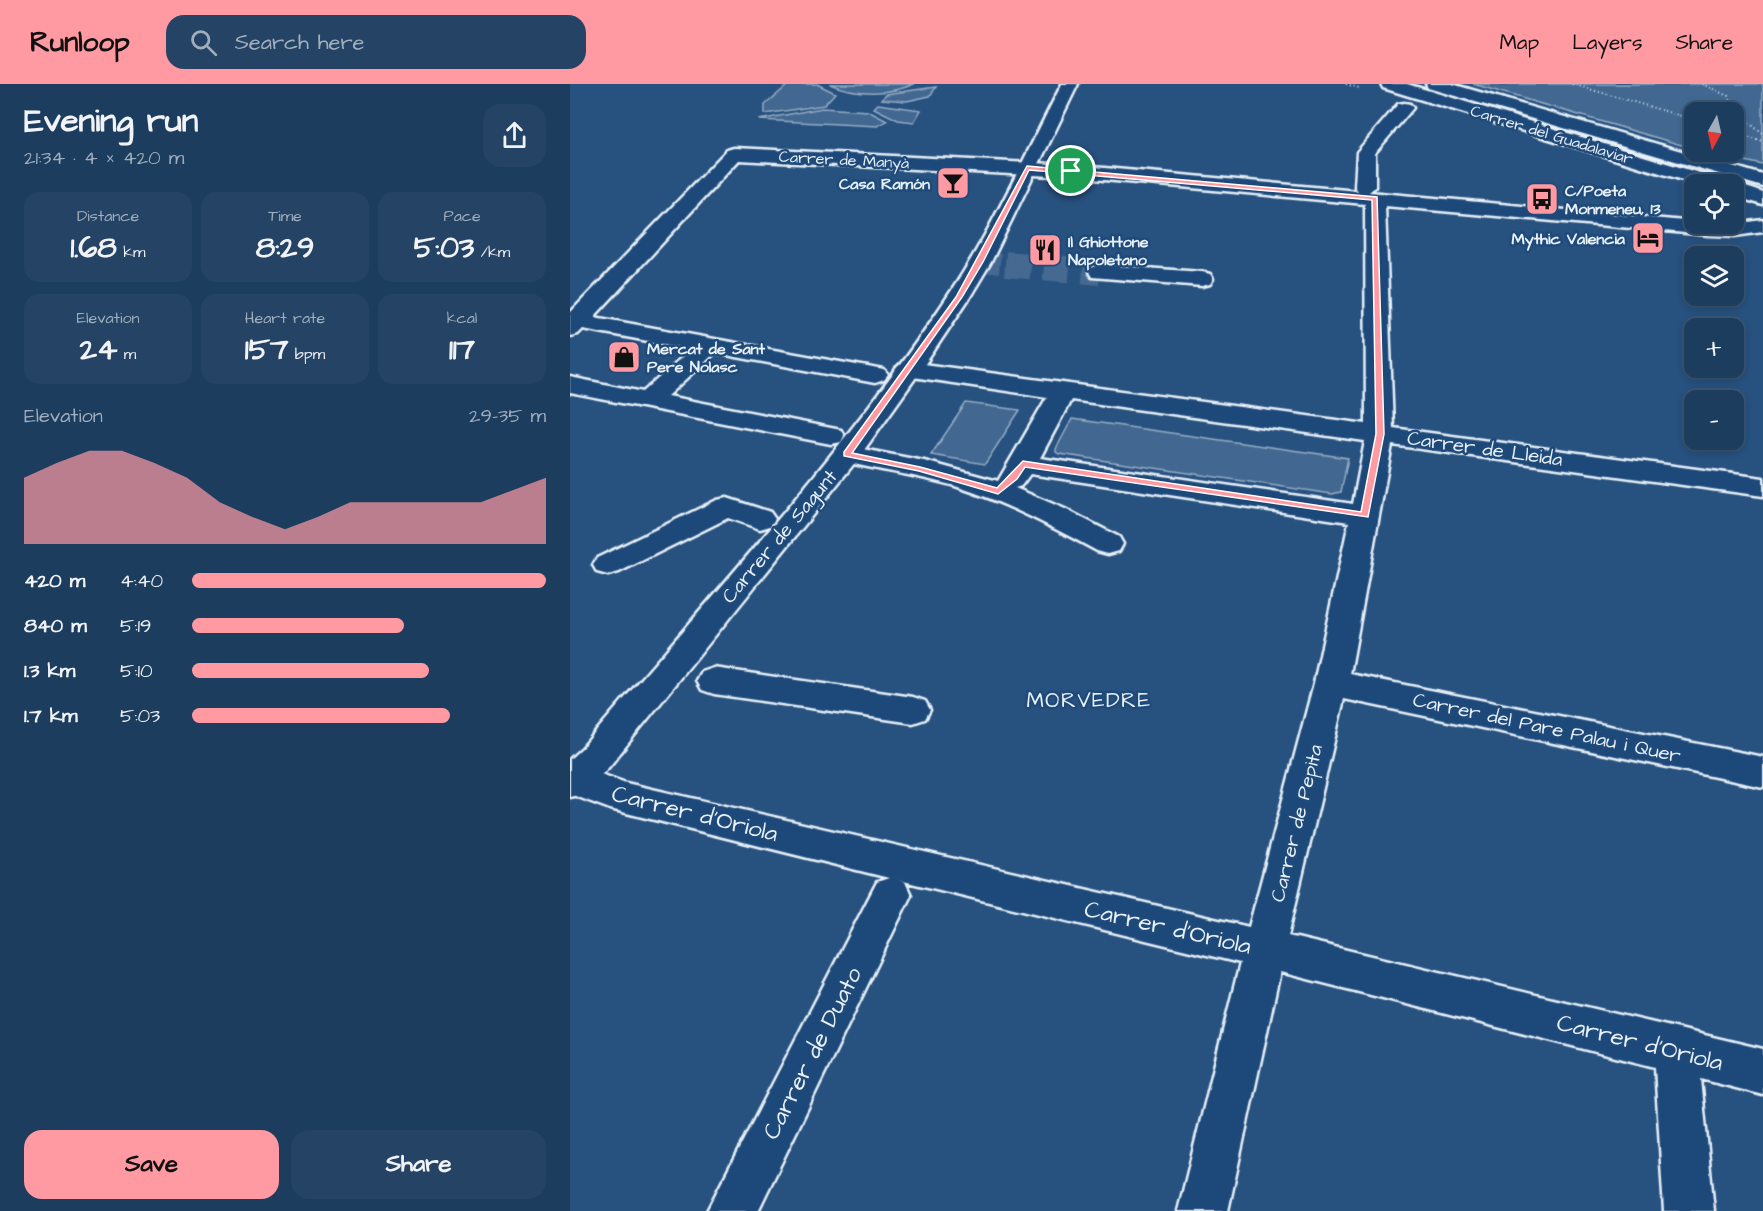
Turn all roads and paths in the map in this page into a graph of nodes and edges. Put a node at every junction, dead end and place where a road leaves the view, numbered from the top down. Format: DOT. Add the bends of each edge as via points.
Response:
graph roads {
  1 [pos="1070,84"];
  2 [pos="1389,84"];
  3 [pos="1434,84"];
  4 [pos="1572,84"];
  5 [pos="1702,84"];
  6 [pos="1404,108"];
  7 [pos="1684,117"];
  8 [pos="1763,134"];
  9 [pos="1744,136"];
  10 [pos="1763,142"];
  11 [pos="1027,168"];
  12 [pos="1684,174"];
  13 [pos="1710,174"];
  14 [pos="1763,181"];
  15 [pos="1744,182"];
  16 [pos="1744,187"];
  17 [pos="1370,193"];
  18 [pos="1763,199"];
  19 [pos="1763,226"];
  20 [pos="1100,272"];
  21 [pos="1202,279"];
  22 [pos="573,324"];
  23 [pos="710,345"];
  24 [pos="908,370"];
  25 [pos="875,375"];
  26 [pos="570,385"];
  27 [pos="1064,390"];
  28 [pos="650,399"];
  29 [pos="1380,434"];
  30 [pos="839,445"];
  31 [pos="1023,464"];
  32 [pos="1763,487"];
  33 [pos="998,491"];
  34 [pos="1365,515"];
  35 [pos="760,519"];
  36 [pos="1108,544"];
  37 [pos="608,565"];
  38 [pos="714,681"];
  39 [pos="1331,683"];
  40 [pos="913,710"];
  41 [pos="1763,772"];
  42 [pos="571,779"];
  43 [pos="891,895"];
  44 [pos="1264,950"];
  45 [pos="1676,1051"];
  46 [pos="1763,1072"];
  47 [pos="732,1211"];
  48 [pos="1203,1211"];
  49 [pos="1689,1211"];
  1 -- 11 [label="street, Carrer de Sagunt"];
  2 -- 12 [label="street, Carrer del Guadalaviar"];
  3 -- 13 [label="street, Carrer del Guadalaviar"];
  4 -- 7 [label="path"];
  5 -- 8 [label="path" via="1728,96 1734,111"];
  6 -- 17 [label="street, Carrer de Pepita" via="1366,152"];
  9 -- 10 [label="path"];
  11 -- 17 [label="street, Carrer de Manyà"];
  11 -- 22 [label="street, Carrer de Manyà" via="734,154"];
  11 -- 24 [label="street, Carrer de Sagunt" via="975,271"];
  14 -- 15 [label="street"];
  16 -- 18 [label="street, Carrer del Guadalaviar"];
  17 -- 19 [label="street, Carrer de Manyà" via="1708,229"];
  17 -- 29 [label="street, Carrer de Pepita"];
  20 -- 21 [label="street"];
  22 -- 23 [label="street"];
  23 -- 25 [label="street"];
  23 -- 28 [label="street"];
  24 -- 27 [label="street, Carrer de Lleida"];
  24 -- 30 [label="street, Carrer de Sagunt"];
  26 -- 28 [label="street"];
  27 -- 29 [label="street, Carrer de Lleida"];
  27 -- 31 [label="street"];
  28 -- 30 [label="street"];
  29 -- 32 [label="street, Carrer de Lleida"];
  29 -- 34 [label="street, Carrer de Pepita"];
  30 -- 33 [label="street"];
  30 -- 42 [label="street, Carrer de Sagunt" via="595,758"];
  31 -- 33 [label="street"];
  31 -- 34 [label="street"];
  33 -- 36 [label="street" via="1056,515"];
  34 -- 39 [label="street, Carrer de Pepita"];
  35 -- 37 [label="street" via="727,507"];
  38 -- 40 [label="street"];
  39 -- 41 [label="street, Carrer del Pare Palau i Quer"];
  39 -- 44 [label="street, Carrer de Pepita"];
  42 -- 44 [label="street, Carrer d'Oriola" via="623,798"];
  43 -- 47 [label="street, Carrer de Duato"];
  44 -- 45 [label="street, Carrer d'Oriola"];
  44 -- 48 [label="street, Carrer de Pepita"];
  45 -- 46 [label="street, Carrer d'Oriola"];
  45 -- 49 [label="street"];
}
